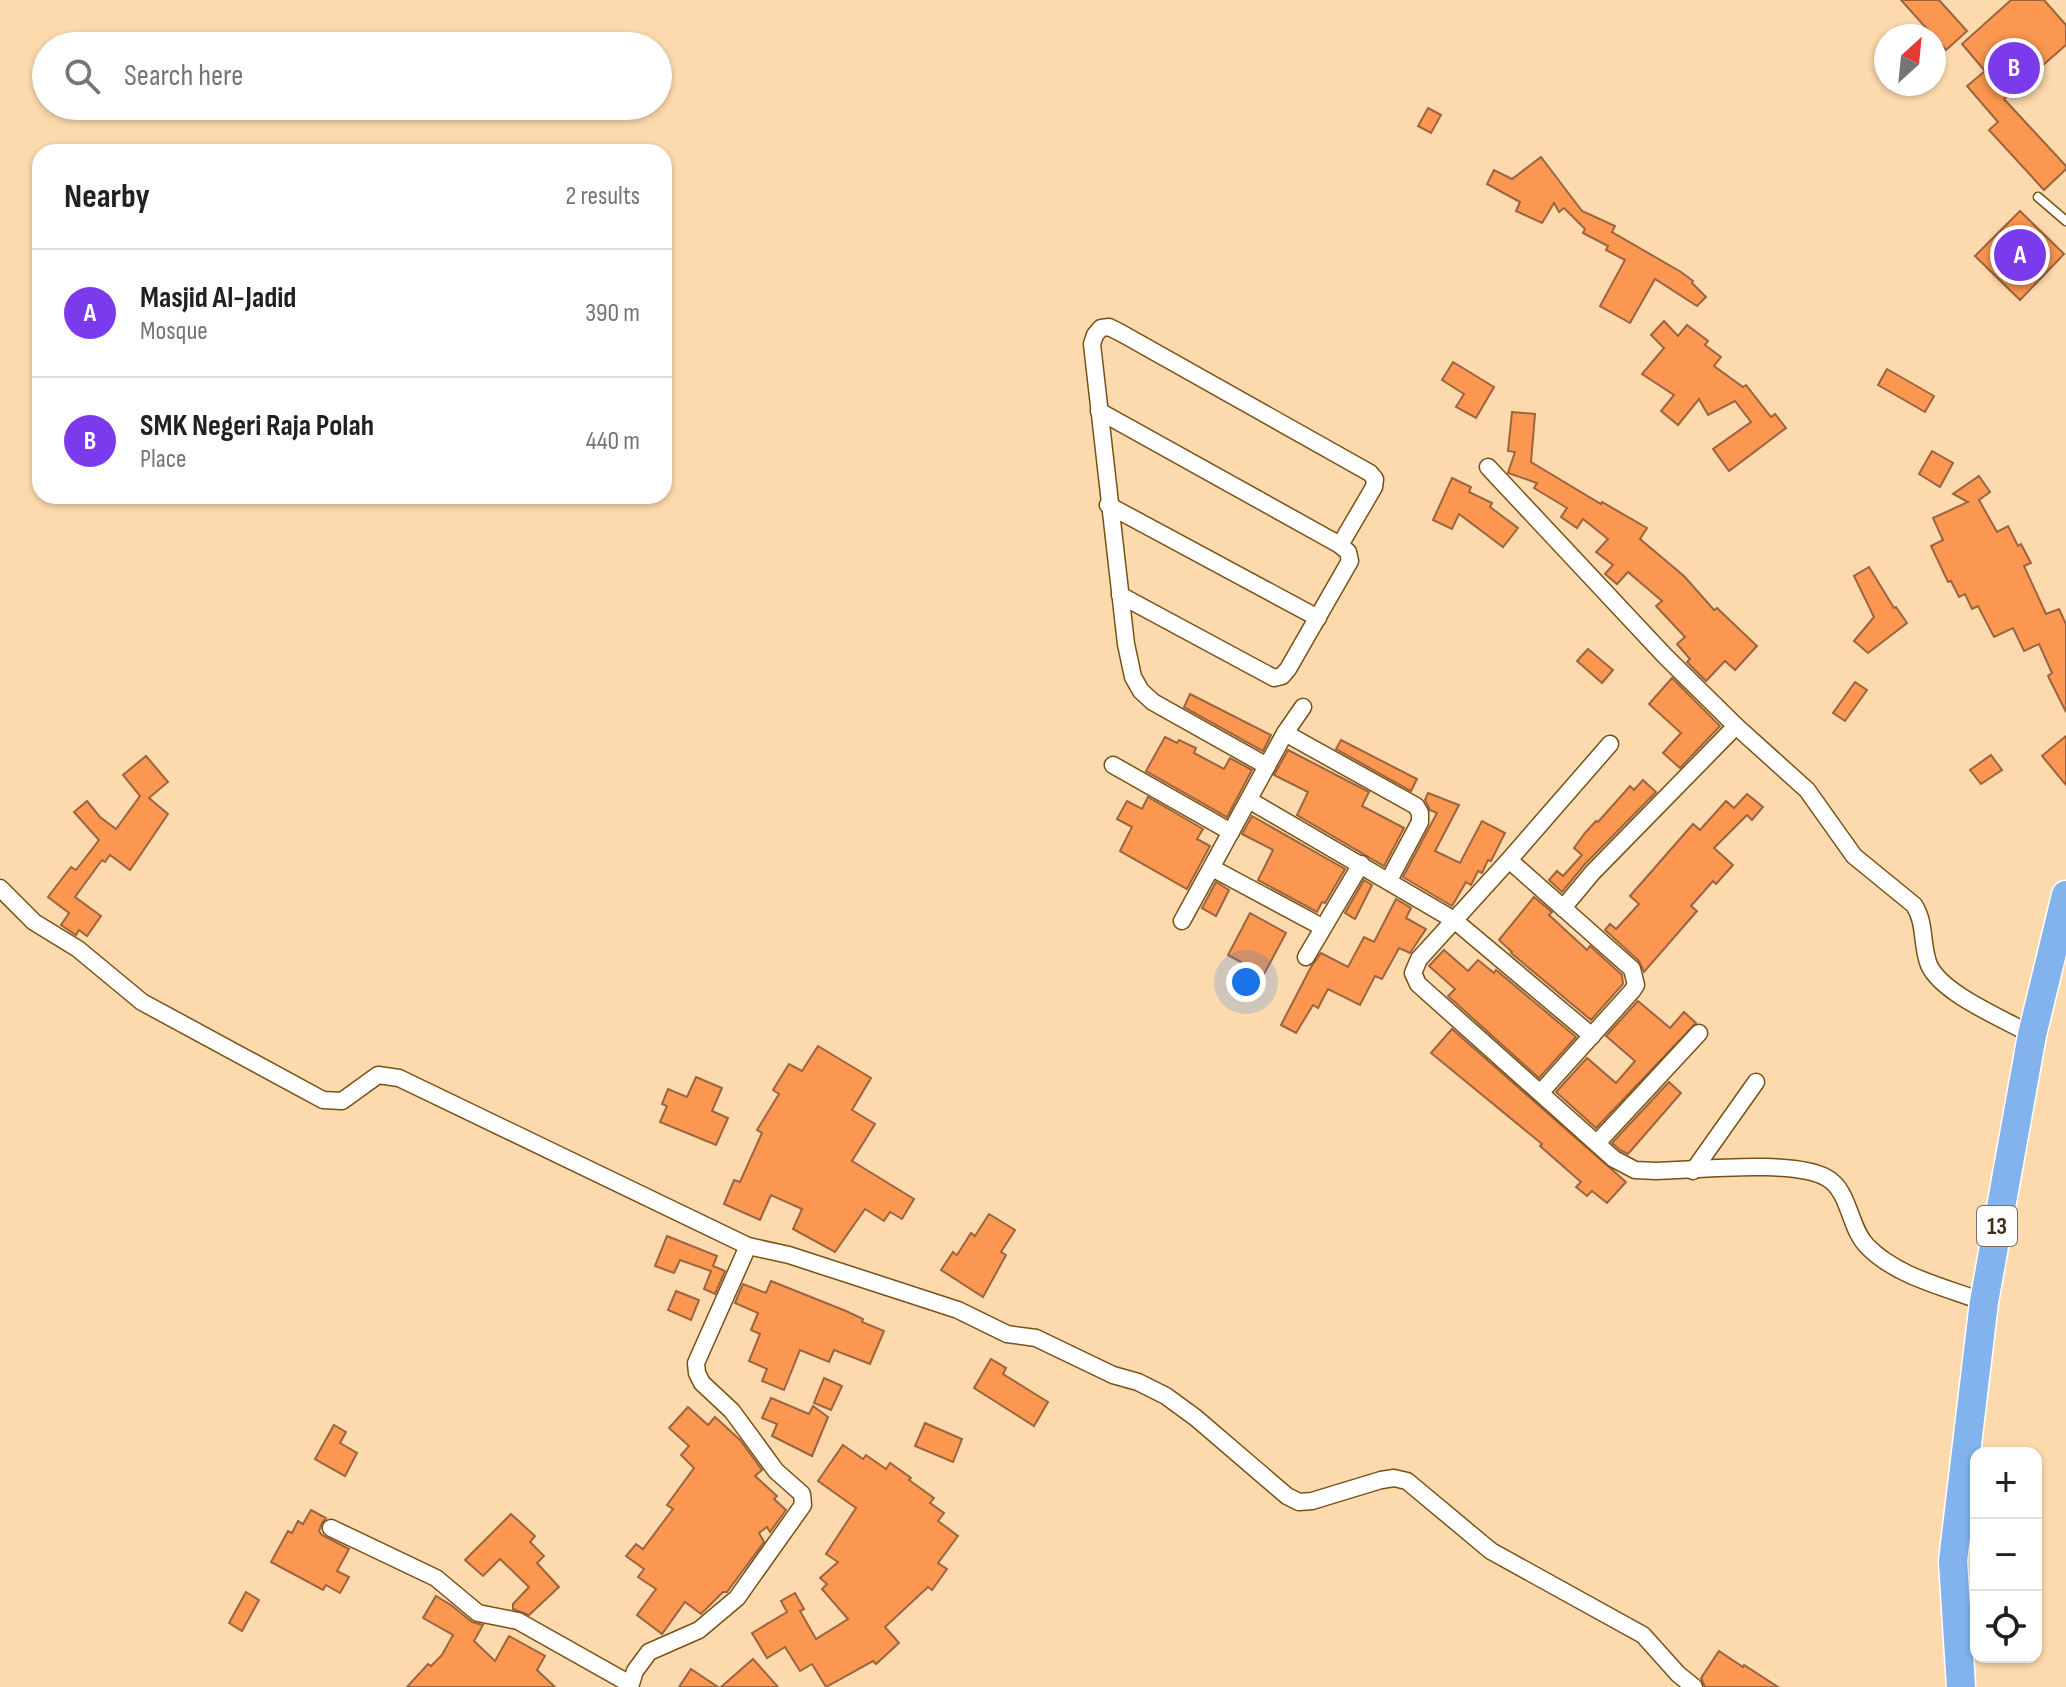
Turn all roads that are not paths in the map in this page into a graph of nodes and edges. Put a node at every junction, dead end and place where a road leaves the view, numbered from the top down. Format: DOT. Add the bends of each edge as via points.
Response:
graph roads {
  1 [pos="2038,197"];
  2 [pos="2066,221"];
  3 [pos="1099,411"];
  4 [pos="1488,467"];
  5 [pos="1108,505"];
  6 [pos="1340,545"];
  7 [pos="1120,595"];
  8 [pos="1318,618"];
  9 [pos="1303,707"];
  10 [pos="1736,726"];
  11 [pos="1285,733"];
  12 [pos="1610,744"];
  13 [pos="1113,765"];
  14 [pos="1267,766"];
  15 [pos="1249,800"];
  16 [pos="1231,832"];
  17 [pos="1509,860"];
  18 [pos="1361,864"];
  19 [pos="1212,868"];
  20 [pos="1389,880"];
  21 [pos="0,888"];
  22 [pos="2066,895"];
  23 [pos="1563,908"];
  24 [pos="1454,920"];
  25 [pos="1182,921"];
  26 [pos="1322,927"];
  27 [pos="1306,957"];
  28 [pos="1699,1033"];
  29 [pos="2032,1035"];
  30 [pos="1592,1036"];
  31 [pos="1756,1082"];
  32 [pos="1541,1092"];
  33 [pos="1597,1143"];
  34 [pos="1693,1171"];
  35 [pos="748,1246"];
  36 [pos="1984,1302"];
  37 [pos="331,1528"];
  38 [pos="630,1686"];
  39 [pos="1694,1687"];
  40 [pos="1961,1687"];
  1 -- 2 [label="lane"];
  3 -- 5 [label="street"];
  3 -- 6 [label="street"];
  3 -- 6 [label="street" via="1092,344 1101,328 1109,327 1370,473 1374,487"];
  4 -- 10 [label="street"];
  5 -- 7 [label="street"];
  5 -- 8 [label="street"];
  6 -- 8 [label="street" via="1350,561"];
  7 -- 8 [label="street" via="1274,678 1288,669"];
  7 -- 14 [label="street" via="1129,659 1141,691"];
  9 -- 11 [label="street"];
  10 -- 23 [label="street"];
  10 -- 29 [label="street" via="1807,790 1854,856 1914,905 1921,916 1929,965 1938,978"];
  11 -- 14 [label="street"];
  11 -- 20 [label="street" via="1416,806 1420,822"];
  12 -- 17 [label="street"];
  13 -- 16 [label="street"];
  14 -- 15 [label="street"];
  15 -- 16 [label="street"];
  15 -- 18 [label="street"];
  16 -- 19 [label="street"];
  17 -- 23 [label="street"];
  17 -- 24 [label="street"];
  18 -- 20 [label="street"];
  18 -- 26 [label="street"];
  19 -- 25 [label="street"];
  19 -- 26 [label="street"];
  20 -- 24 [label="street"];
  21 -- 35 [label="street" via="34,922 78,949 142,1002 323,1100 342,1101 378,1075 399,1078"];
  22 -- 29 [label="highway, 13"];
  23 -- 30 [label="street" via="1635,977 1632,991"];
  24 -- 30 [label="street"];
  24 -- 32 [label="street" via="1419,959 1413,973 1418,984"];
  26 -- 27 [label="street"];
  28 -- 33 [label="street"];
  29 -- 36 [label="highway, 13"];
  30 -- 32 [label="street"];
  31 -- 34 [label="street"];
  32 -- 33 [label="street"];
  33 -- 34 [label="street" via="1635,1170"];
  34 -- 36 [label="street" via="1787,1168 1817,1173 1840,1192 1854,1227 1880,1257 1904,1272"];
  35 -- 38 [label="street" via="696,1363 697,1373 776,1471 802,1494 803,1505 737,1598 699,1630 649,1652"];
  35 -- 39 [label="street" via="958,1310 1007,1334 1036,1338 1138,1382 1196,1418 1299,1502 1381,1480 1407,1481 1491,1551 1643,1635"];
  36 -- 40 [label="highway, 13" via="1953,1561"];
  37 -- 38 [label="street" via="436,1578 478,1613 518,1621"];
}
